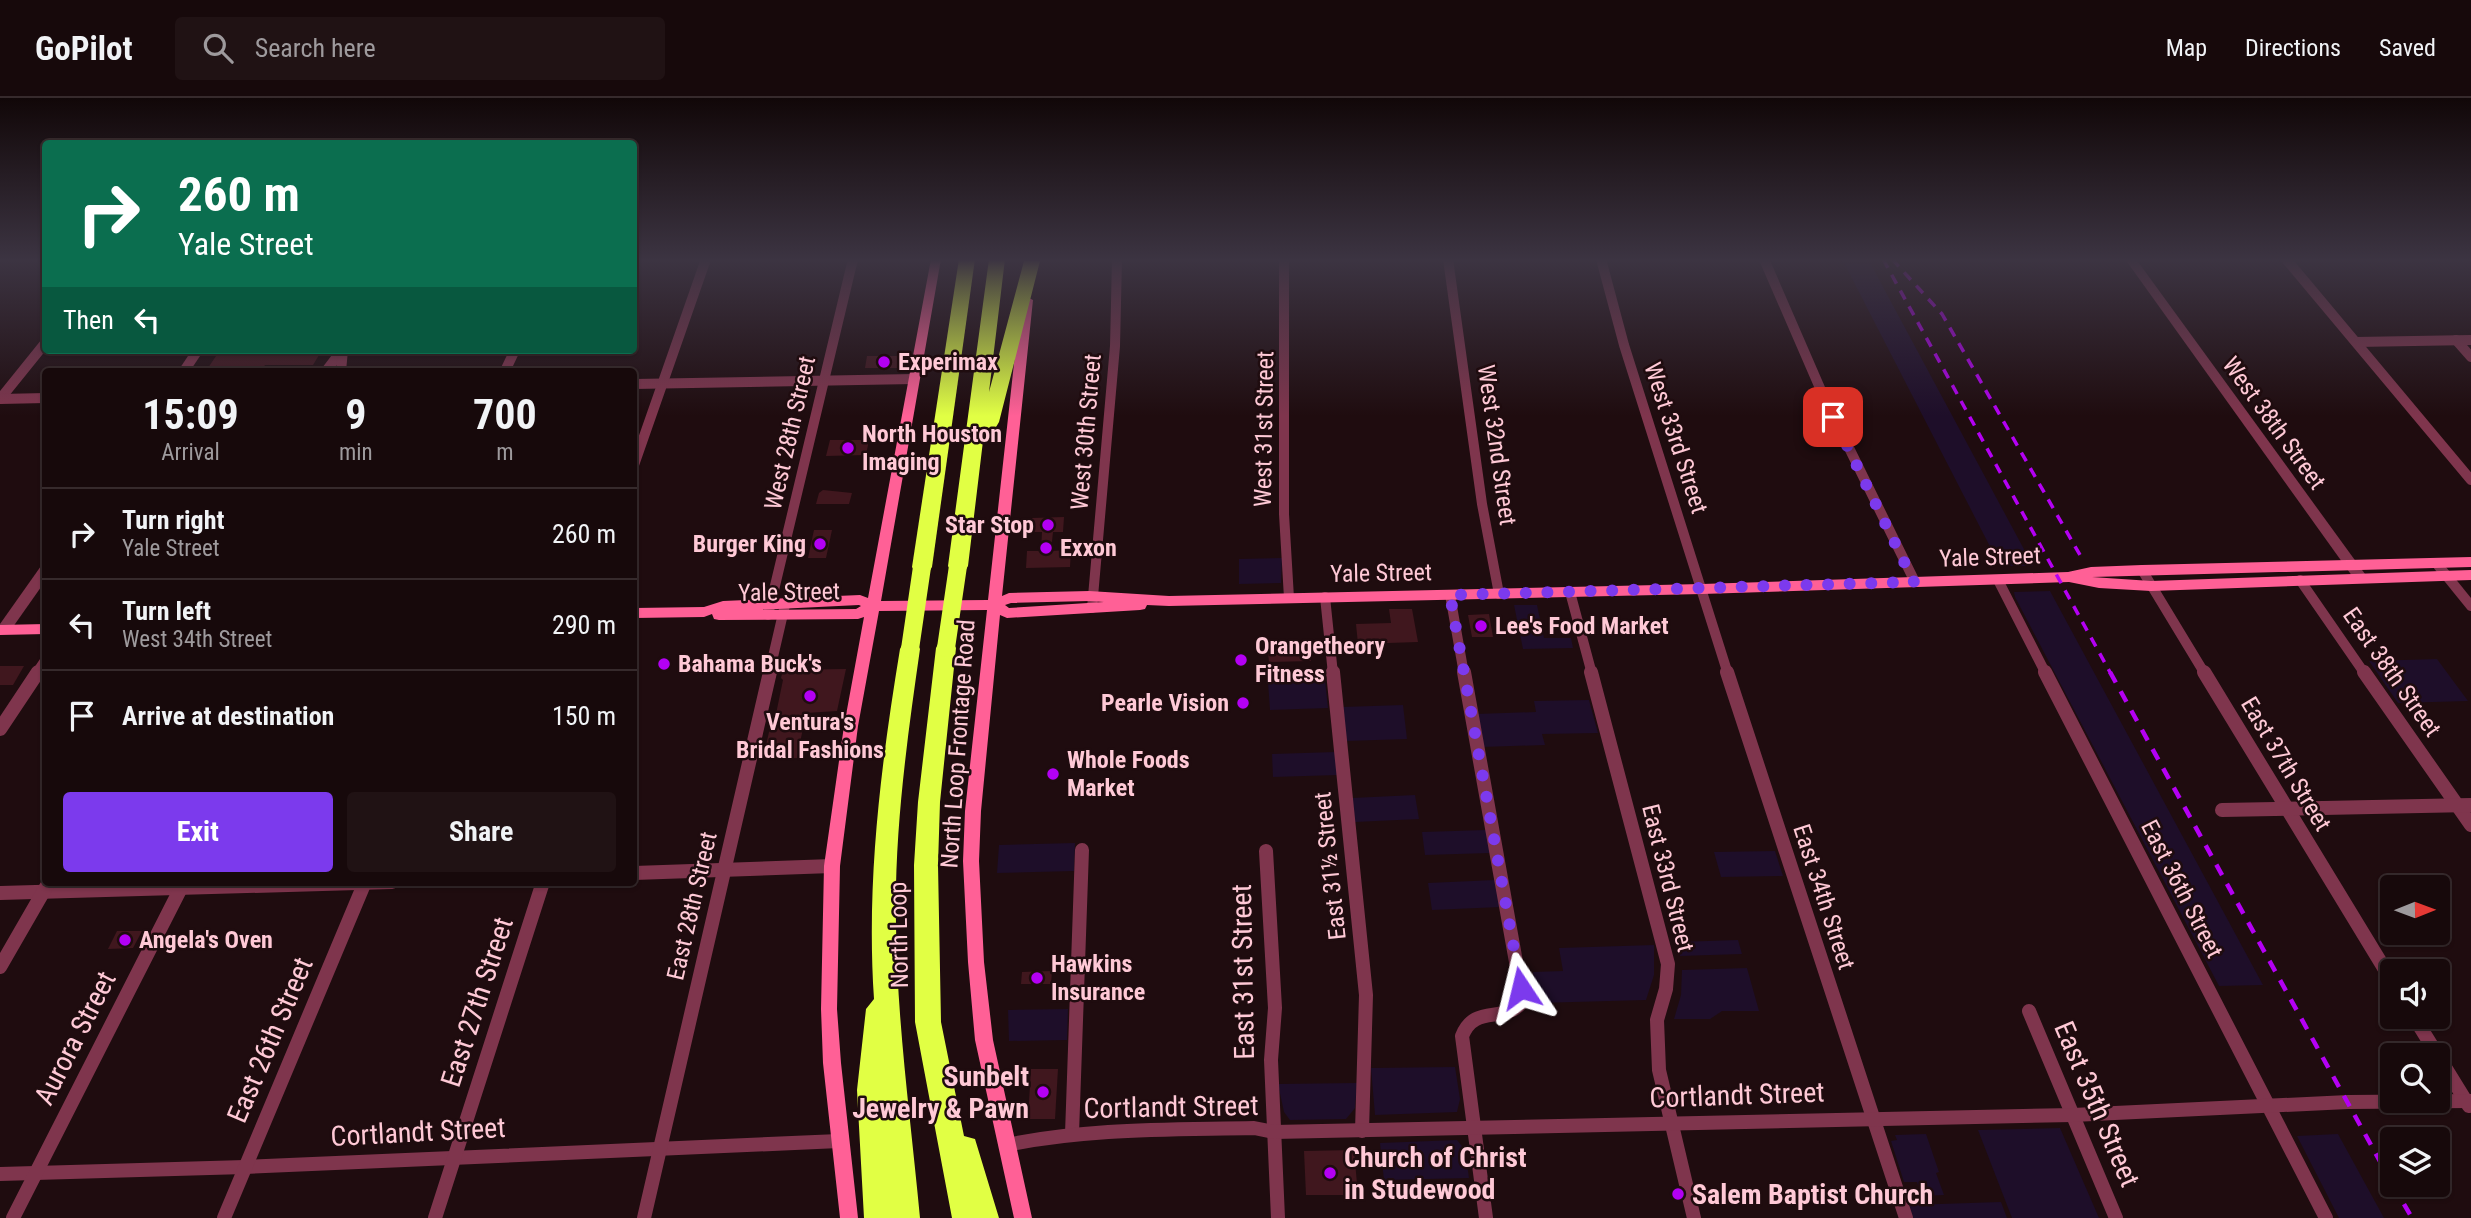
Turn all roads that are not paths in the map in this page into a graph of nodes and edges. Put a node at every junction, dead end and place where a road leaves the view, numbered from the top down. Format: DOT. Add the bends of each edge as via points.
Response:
graph roads {
  1 [pos="687,311"];
  2 [pos="840,311"];
  3 [pos="926,311"];
  4 [pos="952,311"];
  5 [pos="959,311"];
  6 [pos="991,311"];
  7 [pos="1019,311"];
  8 [pos="1026,311"];
  9 [pos="1116,311"];
  10 [pos="1285,311"];
  11 [pos="1455,311"];
  12 [pos="1615,311"];
  13 [pos="1787,311"];
  14 [pos="2168,311"];
  15 [pos="2330,311"];
  16 [pos="2456,340"];
  17 [pos="2471,340"];
  18 [pos="2356,342"];
  19 [pos="42,347"];
  20 [pos="340,354"];
  21 [pos="2471,357"];
  22 [pos="950,367"];
  23 [pos="328,368"];
  24 [pos="914,379"];
  25 [pos="824,380"];
  26 [pos="662,383"];
  27 [pos="637,384"];
  28 [pos="42,398"];
  29 [pos="0,399"];
  30 [pos="973,452"];
  31 [pos="637,456"];
  32 [pos="2471,480"];
  33 [pos="2471,562"];
  34 [pos="2351,564"];
  35 [pos="2437,564"];
  36 [pos="2203,567"];
  37 [pos="2141,570"];
  38 [pos="42,575"];
  39 [pos="2447,575"];
  40 [pos="2471,575"];
  41 [pos="2360,577"];
  42 [pos="2068,578"];
  43 [pos="1998,580"];
  44 [pos="2300,580"];
  45 [pos="1914,582"];
  46 [pos="2212,584"];
  47 [pos="2151,586"];
  48 [pos="1702,589"];
  49 [pos="1570,592"];
  50 [pos="1499,594"];
  51 [pos="1450,595"];
  52 [pos="1325,597"];
  53 [pos="1289,598"];
  54 [pos="1093,602"];
  55 [pos="993,605"];
  56 [pos="873,606"];
  57 [pos="2471,606"];
  58 [pos="776,610"];
  59 [pos="637,613"];
  60 [pos="42,629"];
  61 [pos="2,630"];
  62 [pos="42,665"];
  63 [pos="0,729"];
  64 [pos="2464,806"];
  65 [pos="2286,809"];
  66 [pos="2222,810"];
  67 [pos="2471,825"];
  68 [pos="1082,850"];
  69 [pos="1266,851"];
  70 [pos="832,866"];
  71 [pos="723,870"];
  72 [pos="637,873"];
  73 [pos="114,886"];
  74 [pos="182,886"];
  75 [pos="364,886"];
  76 [pos="542,886"];
  77 [pos="46,887"];
  78 [pos="0,893"];
  79 [pos="884,962"];
  80 [pos="2380,962"];
  81 [pos="0,967"];
  82 [pos="2029,1011"];
  83 [pos="928,1023"];
  84 [pos="2422,1029"];
  85 [pos="2469,1103"];
  86 [pos="2269,1106"];
  87 [pos="2073,1115"];
  88 [pos="1874,1117"];
  89 [pos="1672,1124"];
  90 [pos="1474,1129"];
  91 [pos="1362,1131"];
  92 [pos="1274,1132"];
  93 [pos="1072,1135"];
  94 [pos="839,1142"];
  95 [pos="1007,1145"];
  96 [pos="660,1148"];
  97 [pos="454,1157"];
  98 [pos="245,1167"];
  99 [pos="36,1173"];
  100 [pos="0,1174"];
  101 [pos="13,1218"];
  102 [pos="224,1218"];
  103 [pos="435,1218"];
  104 [pos="644,1218"];
  105 [pos="849,1218"];
  106 [pos="878,1218"];
  107 [pos="906,1218"];
  108 [pos="966,1218"];
  109 [pos="985,1218"];
  110 [pos="1023,1218"];
  111 [pos="1278,1218"];
  112 [pos="1486,1218"];
  113 [pos="1694,1218"];
  114 [pos="1906,1218"];
  115 [pos="2116,1218"];
  116 [pos="2326,1218"];
  1 -- 26 [label="street"];
  2 -- 25 [label="street, West 28th Street"];
  3 -- 24 [label="main road"];
  4 -- 22 [label="highway"];
  5 -- 22 [label="highway"];
  6 -- 30 [label="highway, North Loop"];
  7 -- 30 [label="highway" via="990,422"];
  8 -- 55 [label="main road, North Loop Frontage Road"];
  9 -- 54 [label="street, West 30th Street"];
  10 -- 53 [label="street, West 31st Street" via="1283,467"];
  11 -- 50 [label="street, West 32nd Street"];
  12 -- 48 [label="street, West 33rd Street"];
  13 -- 45 [label="street"];
  14 -- 34 [label="street, West 38th Street"];
  15 -- 18 [label="street"];
  16 -- 17 [label="street"];
  16 -- 18 [label="street"];
  16 -- 21 [label="street"];
  18 -- 32 [label="street"];
  19 -- 29 [label="street"];
  20 -- 23 [label="street"];
  22 -- 79 [label="highway, North Loop, bridge" via="893,754"];
  24 -- 25 [label="street"];
  24 -- 56 [label="main road"];
  25 -- 26 [label="street"];
  25 -- 58 [label="street, West 28th Street"];
  26 -- 27 [label="street"];
  26 -- 31 [label="street"];
  28 -- 29 [label="street"];
  30 -- 83 [label="highway, North Loop, bridge" via="929,802"];
  33 -- 35 [label="main road, Yale Street"];
  34 -- 35 [label="main road, Yale Street"];
  34 -- 36 [label="main road, Yale Street"];
  34 -- 41 [label="street, West 38th Street"];
  35 -- 39 [label="street"];
  36 -- 37 [label="main road, Yale Street"];
  36 -- 46 [label="main road"];
  37 -- 42 [label="main road, Yale Street"];
  37 -- 47 [label="street, East 37th Street"];
  38 -- 61 [label="street"];
  39 -- 40 [label="main road, Yale Street"];
  39 -- 41 [label="main road, Yale Street"];
  39 -- 57 [label="street"];
  41 -- 44 [label="main road, Yale Street"];
  42 -- 43 [label="main road, Yale Street"];
  42 -- 47 [label="main road, Yale Street"];
  43 -- 45 [label="main road, Yale Street"];
  43 -- 86 [label="street, East 36th Street"];
  44 -- 46 [label="main road, Yale Street"];
  44 -- 64 [label="street, East 38th Street"];
  45 -- 48 [label="main road, Yale Street"];
  46 -- 47 [label="main road, Yale Street"];
  47 -- 65 [label="street, East 37th Street"];
  48 -- 49 [label="main road, Yale Street"];
  48 -- 88 [label="street, East 34th Street"];
  49 -- 50 [label="main road, Yale Street"];
  49 -- 89 [label="street, East 33rd Street" via="1668,964 1667,989 1657,1020 1660,1070"];
  50 -- 51 [label="main road, Yale Street"];
  51 -- 52 [label="main road, Yale Street"];
  51 -- 90 [label="street" via="1522,1002 1515,1011 1476,1017 1465,1026 1462,1036"];
  52 -- 53 [label="main road, Yale Street"];
  52 -- 91 [label="street, East 31½ Street" via="1366,995"];
  53 -- 54 [label="main road, Yale Street" via="1157,601 1133,606"];
  54 -- 55 [label="main road, Yale Street" via="1007,613"];
  55 -- 56 [label="main road, Yale Street"];
  55 -- 95 [label="main road, North Loop Frontage Road" via="971,861 984,1040"];
  56 -- 58 [label="main road, Yale Street" via="858,614"];
  56 -- 70 [label="main road"];
  58 -- 59 [label="main road, Yale Street" via="721,616"];
  58 -- 71 [label="street, East 28th Street"];
  60 -- 61 [label="main road"];
  62 -- 63 [label="street"];
  64 -- 65 [label="street"];
  64 -- 67 [label="street, East 38th Street"];
  65 -- 66 [label="street"];
  65 -- 80 [label="street, East 37th Street"];
  68 -- 93 [label="street"];
  69 -- 92 [label="street, East 31st Street" via="1275,1009 1271,1060"];
  70 -- 71 [label="street"];
  70 -- 94 [label="main road" via="829,1009"];
  71 -- 72 [label="street"];
  71 -- 96 [label="street, East 28th Street"];
  73 -- 77 [label="street"];
  74 -- 99 [label="street, Aurora Street"];
  75 -- 98 [label="street, East 26th Street"];
  76 -- 97 [label="street, East 27th Street"];
  77 -- 78 [label="street"];
  77 -- 81 [label="street"];
  79 -- 106 [label="highway" via="870,1090"];
  79 -- 107 [label="highway, North Loop"];
  82 -- 87 [label="street, East 35th Street"];
  83 -- 108 [label="highway, North Loop"];
  83 -- 109 [label="highway"];
  84 -- 85 [label="street"];
  85 -- 86 [label="street, Cortlandt Street"];
  86 -- 87 [label="street, Cortlandt Street"];
  86 -- 116 [label="street, East 36th Street"];
  87 -- 88 [label="street, Cortlandt Street"];
  87 -- 115 [label="street, East 35th Street"];
  88 -- 89 [label="street, Cortlandt Street"];
  88 -- 114 [label="street, East 34th Street"];
  89 -- 90 [label="street, Cortlandt Street"];
  89 -- 113 [label="street, East 33rd Street"];
  90 -- 91 [label="street, Cortlandt Street"];
  90 -- 112 [label="street"];
  91 -- 92 [label="street, Cortlandt Street"];
  92 -- 93 [label="street, Cortlandt Street" via="1254,1128"];
  92 -- 111 [label="street, East 31st Street"];
  93 -- 95 [label="street, Cortlandt Street"];
  94 -- 96 [label="street, Cortlandt Street"];
  94 -- 105 [label="main road"];
  95 -- 110 [label="main road, North Loop Frontage Road"];
  96 -- 97 [label="street, Cortlandt Street"];
  96 -- 104 [label="street, East 28th Street"];
  97 -- 98 [label="street, Cortlandt Street"];
  97 -- 103 [label="street, East 27th Street"];
  98 -- 99 [label="street, Cortlandt Street"];
  98 -- 102 [label="street, East 26th Street"];
  99 -- 100 [label="street, Cortlandt Street"];
  99 -- 101 [label="street, Aurora Street"];
}
